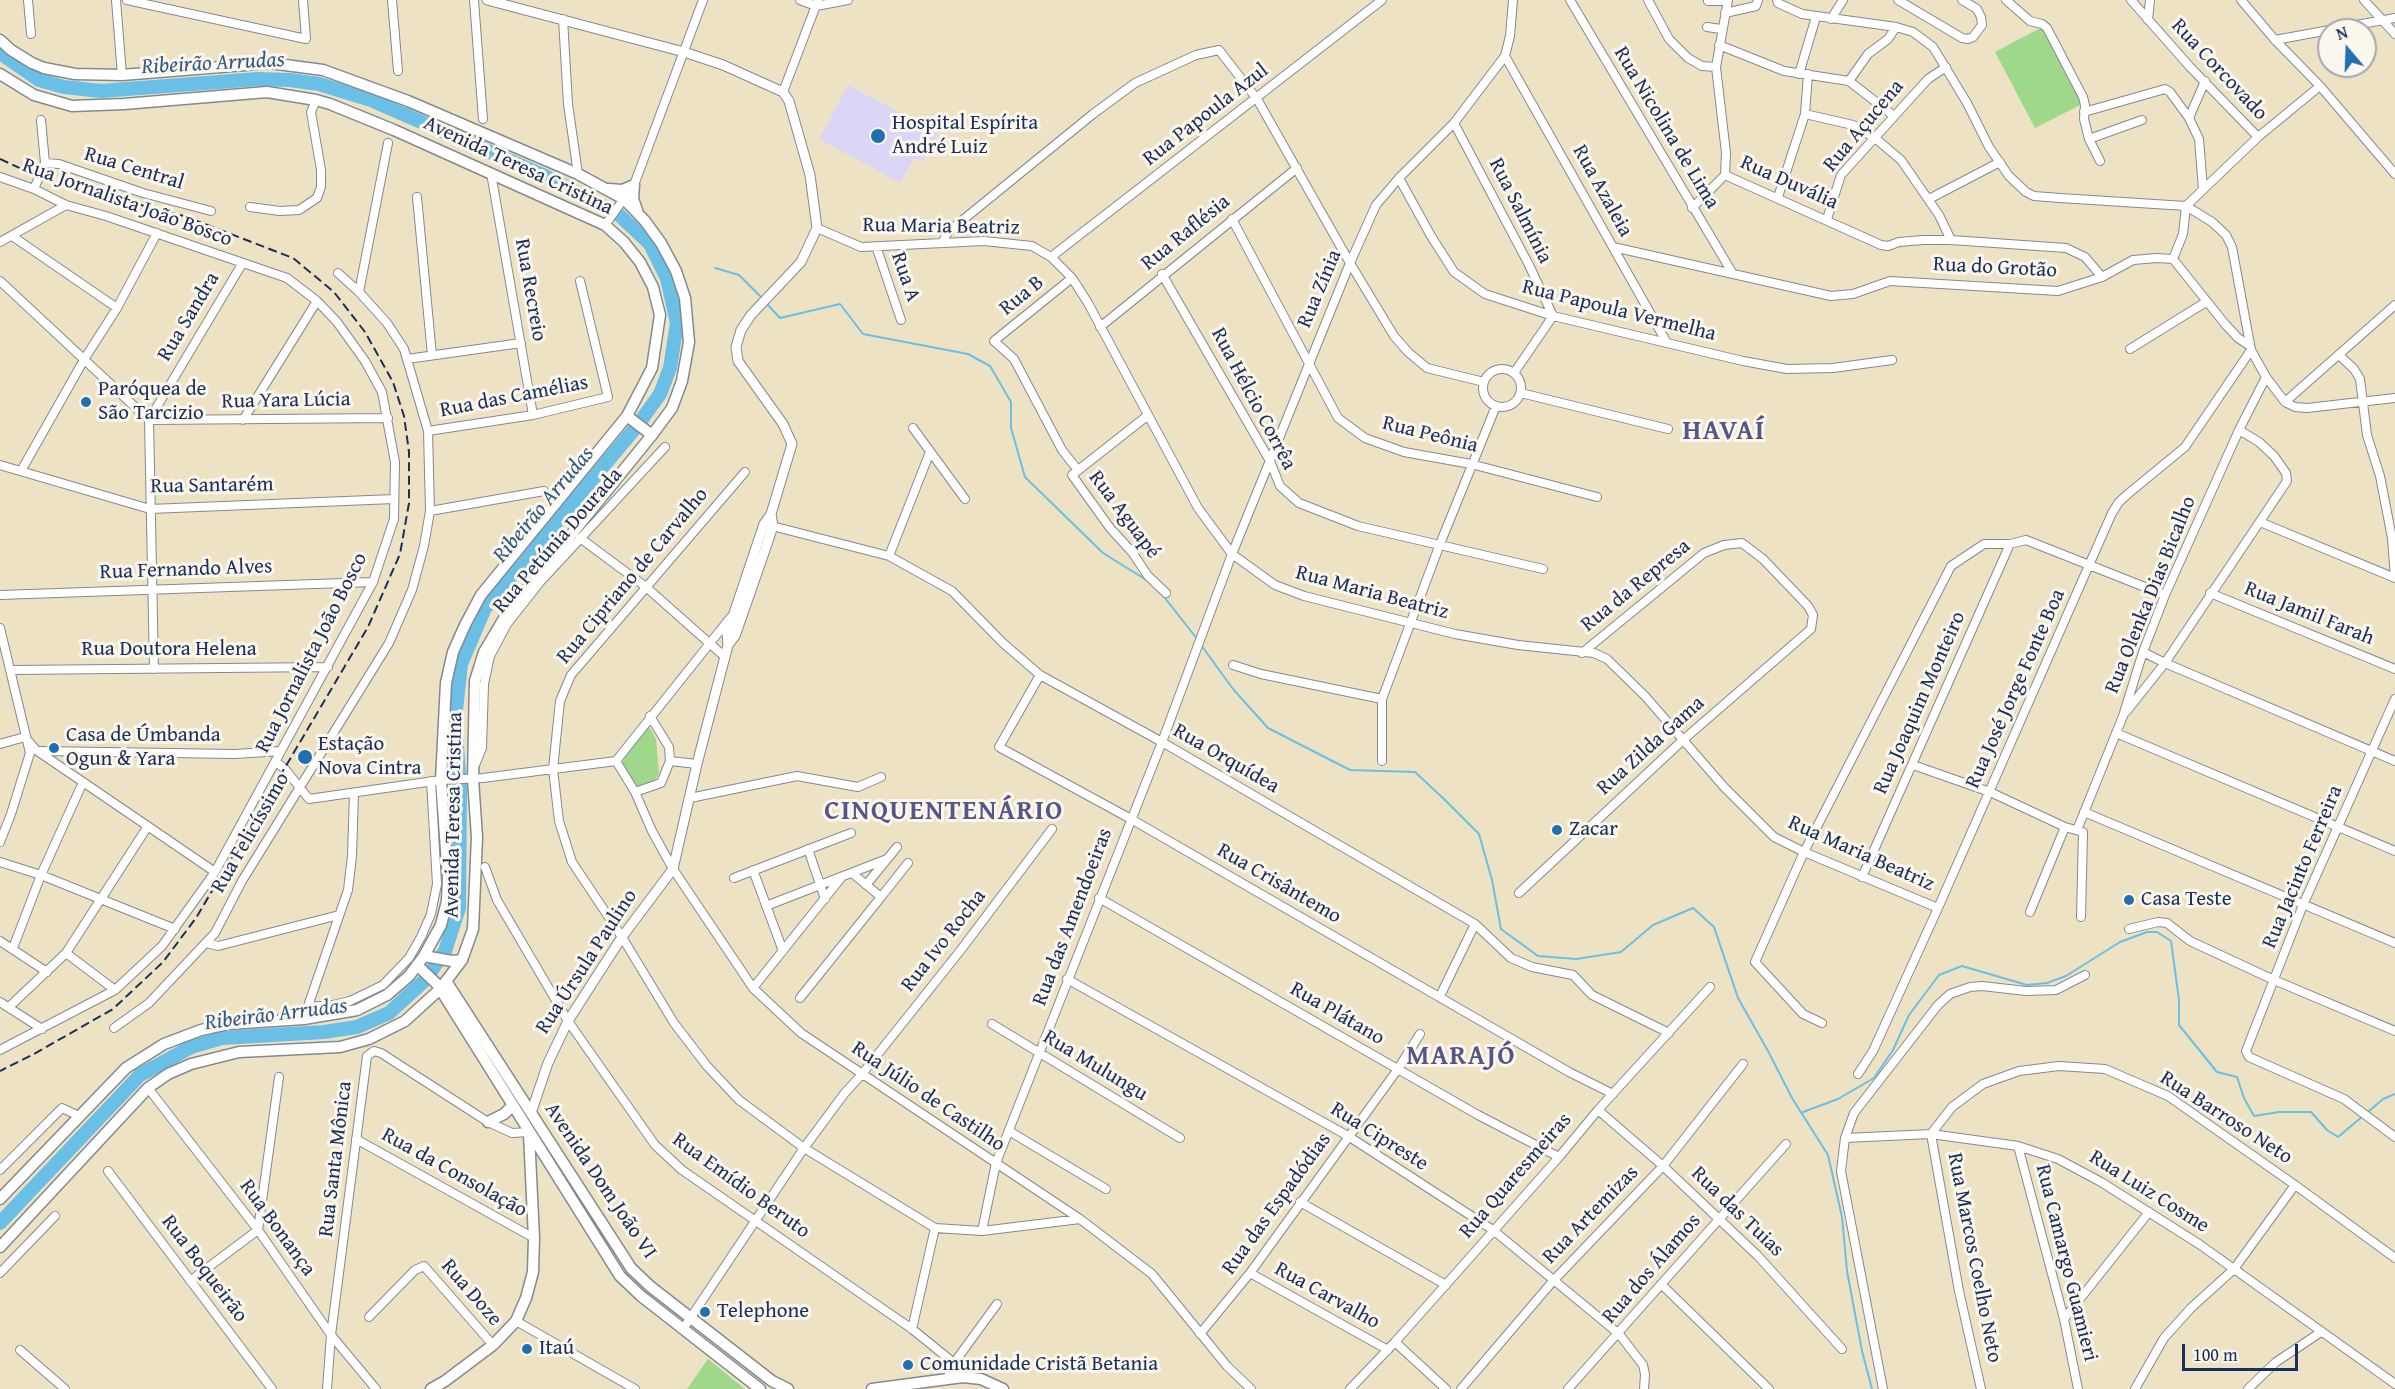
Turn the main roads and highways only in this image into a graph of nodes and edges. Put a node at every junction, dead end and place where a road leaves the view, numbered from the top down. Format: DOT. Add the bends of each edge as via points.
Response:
graph roads {
  1 [pos="0,40"];
  2 [pos="0,74"];
  3 [pos="606,189"];
  4 [pos="639,215"];
  5 [pos="628,417"];
  6 [pos="651,434"];
  7 [pos="457,960"];
  8 [pos="423,962"];
  9 [pos="441,985"];
  10 [pos="513,1106"];
  11 [pos="531,1113"];
  12 [pos="488,1122"];
  13 [pos="529,1132"];
  14 [pos="0,1199"];
  15 [pos="0,1246"];
  16 [pos="443,1385"];
  17 [pos="431,1389"];
  18 [pos="760,1389"];
  19 [pos="788,1389"];
  20 [pos="872,1389"];
  21 [pos="1003,1389"];
  1 -- 3 [label="main road, Avenida Teresa Cristina" via="44,68 75,74 122,75 270,63 323,70 408,101"];
  2 -- 5 [label="main road, Avenida Teresa Cristina" via="34,94 72,106 267,92 316,100 607,222 640,262 654,287 660,315 652,368"];
  3 -- 4 [label="main road, Avenida Teresa Cristina"];
  3 -- 4 [label="main road" via="622,190 634,185 633,199"];
  4 -- 6 [label="main road, Avenida Teresa Cristina" via="676,271 685,298 689,342 672,408"];
  5 -- 6 [label="main road"];
  5 -- 8 [label="main road, Avenida Teresa Cristina" via="481,595 453,652 446,683 438,809 447,895 441,925"];
  6 -- 7 [label="main road, Avenida Teresa Cristina" via="506,615 484,652 475,681 471,776 477,837 474,919"];
  7 -- 8 [label="main road"];
  7 -- 9 [label="main road, Avenida Teresa Cristina"];
  8 -- 9 [label="main road"];
  8 -- 14 [label="main road, Avenida Teresa Cristina" via="387,995 357,1010 304,1019 228,1024 201,1029 164,1044 126,1068"];
  9 -- 10 [label="main road, Avenida Dom João VI"];
  9 -- 11 [label="main road, Avenida Dom João VI"];
  9 -- 15 [label="main road, Avenida Teresa Cristina" via="405,1021 369,1039 340,1047 239,1052 168,1074 148,1088"];
  10 -- 12 [label="main road"];
  10 -- 13 [label="main road, Avenida Dom João VI"];
  11 -- 13 [label="main road, Rua Úrsula Paulino"];
  11 -- 19 [label="main road, Avenida Dom João VI" via="631,1268 772,1381"];
  13 -- 16 [label="main road, Rua Úrsula Paulino" via="534,1238 533,1272 526,1298 516,1321 493,1346"];
  13 -- 18 [label="main road, Avenida Dom João VI" via="620,1276"];
  16 -- 17 [label="main road, Rua Úrsula Paulino"];
  20 -- 21 [label="main road" via="963,1377 981,1379"];
}
